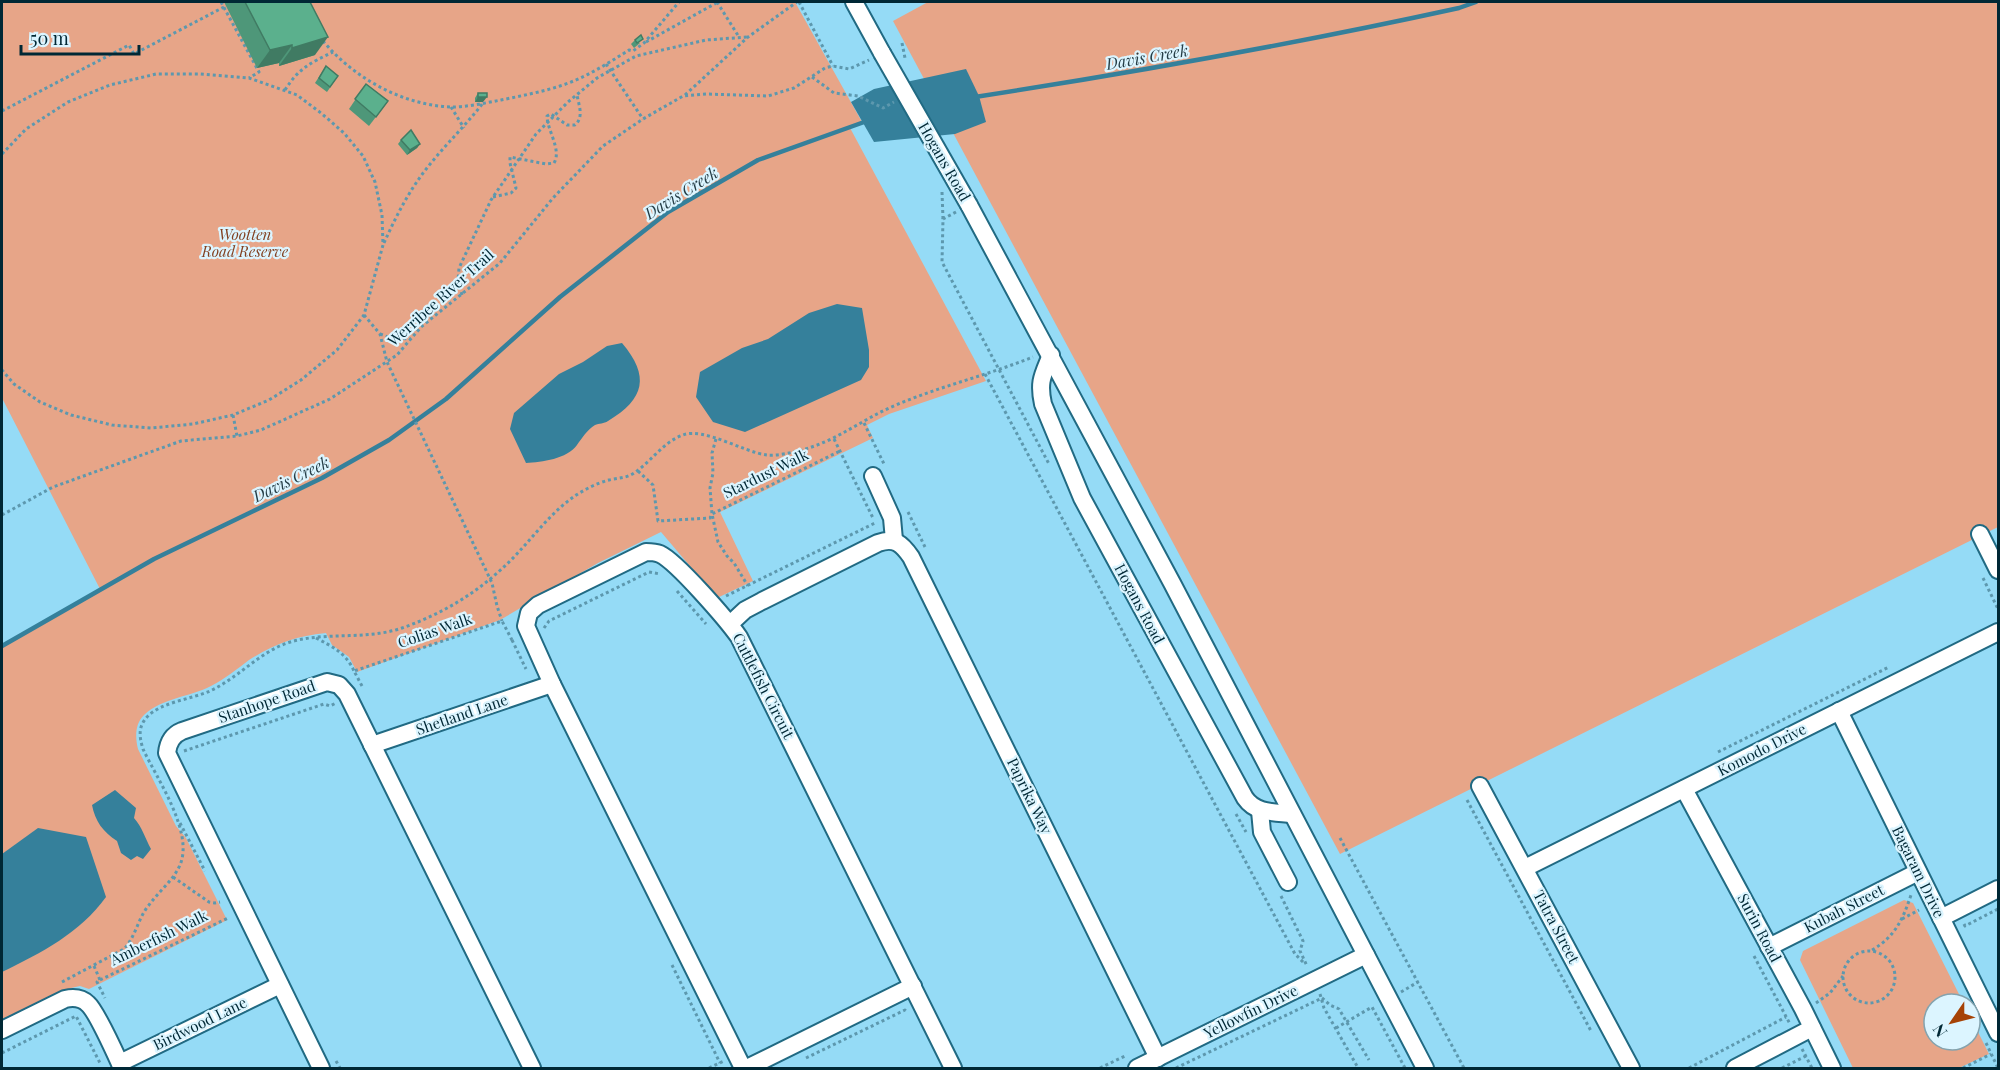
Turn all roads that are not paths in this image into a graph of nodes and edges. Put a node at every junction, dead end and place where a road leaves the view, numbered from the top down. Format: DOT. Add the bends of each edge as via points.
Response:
graph roads {
  1 [pos="854,2"];
  2 [pos="1051,355"];
  3 [pos="873,476"];
  4 [pos="1980,534"];
  5 [pos="889,540"];
  6 [pos="1998,570"];
  7 [pos="730,624"];
  8 [pos="1998,632"];
  9 [pos="552,684"];
  10 [pos="1839,711"];
  11 [pos="372,745"];
  12 [pos="1480,786"];
  13 [pos="1684,789"];
  14 [pos="1260,811"];
  15 [pos="1292,814"];
  16 [pos="1525,868"];
  17 [pos="1918,872"];
  18 [pos="1288,882"];
  19 [pos="1998,889"];
  20 [pos="1941,918"];
  21 [pos="1769,947"];
  22 [pos="1366,955"];
  23 [pos="280,985"];
  24 [pos="913,987"];
  25 [pos="1812,1028"];
  26 [pos="2,1030"];
  27 [pos="1998,1033"];
  28 [pos="1158,1058"];
  29 [pos="121,1066"];
  30 [pos="321,1068"];
  31 [pos="532,1068"];
  32 [pos="745,1068"];
  33 [pos="953,1068"];
  34 [pos="1137,1068"];
  35 [pos="1425,1068"];
  36 [pos="1632,1068"];
  37 [pos="1735,1068"];
  38 [pos="1832,1068"];
  1 -- 2 [label="street, Hogans Road, bridge" via="877,56 969,205"];
  2 -- 14 [label="street, Hogans Road" via="1040,388 1071,476 1241,792"];
  2 -- 15 [label="street, Hogans Road"];
  3 -- 5 [label="street" via="892,518"];
  4 -- 6 [label="street"];
  5 -- 7 [label="street" via="762,601"];
  5 -- 28 [label="street, Paprika Way" via="901,543 911,557"];
  7 -- 9 [label="street, Cuttlefish Circuit" via="672,563 656,552 646,552 529,613 526,626 536,630"];
  7 -- 24 [label="street, Cuttlefish Circuit"];
  8 -- 10 [label="street, Komodo Drive"];
  9 -- 11 [label="street, Shetland Lane"];
  9 -- 32 [label="street"];
  10 -- 13 [label="street, Komodo Drive"];
  10 -- 17 [label="street, Bagaram Drive"];
  11 -- 23 [label="street, Stanhope Road" via="347,694 339,685 327,682 182,731 173,737 168,748 169,759"];
  11 -- 31 [label="street"];
  12 -- 16 [label="street, Tatra Street"];
  13 -- 16 [label="street, Komodo Drive"];
  13 -- 21 [label="street, Surin Road"];
  14 -- 15 [label="street"];
  14 -- 18 [label="street" via="1262,832"];
  15 -- 22 [label="street, Hogans Road"];
  16 -- 36 [label="street, Tatra Street"];
  17 -- 20 [label="street, Bagaram Drive"];
  17 -- 21 [label="street, Kubah Street"];
  19 -- 20 [label="street"];
  20 -- 27 [label="street, Bagaram Drive"];
  21 -- 25 [label="street, Surin Road" via="1810,1006"];
  22 -- 28 [label="street, Yellowfin Drive"];
  22 -- 35 [label="street, Hogans Road"];
  23 -- 29 [label="street, Birdwood Lane"];
  23 -- 30 [label="street, Stanhope Road"];
  24 -- 32 [label="street"];
  24 -- 33 [label="street, Cuttlefish Circuit"];
  25 -- 37 [label="street"];
  25 -- 38 [label="street, Surin Road"];
  26 -- 29 [label="street" via="65,999 76,998 92,1008"];
  28 -- 34 [label="street, Yellowfin Drive"];
}
